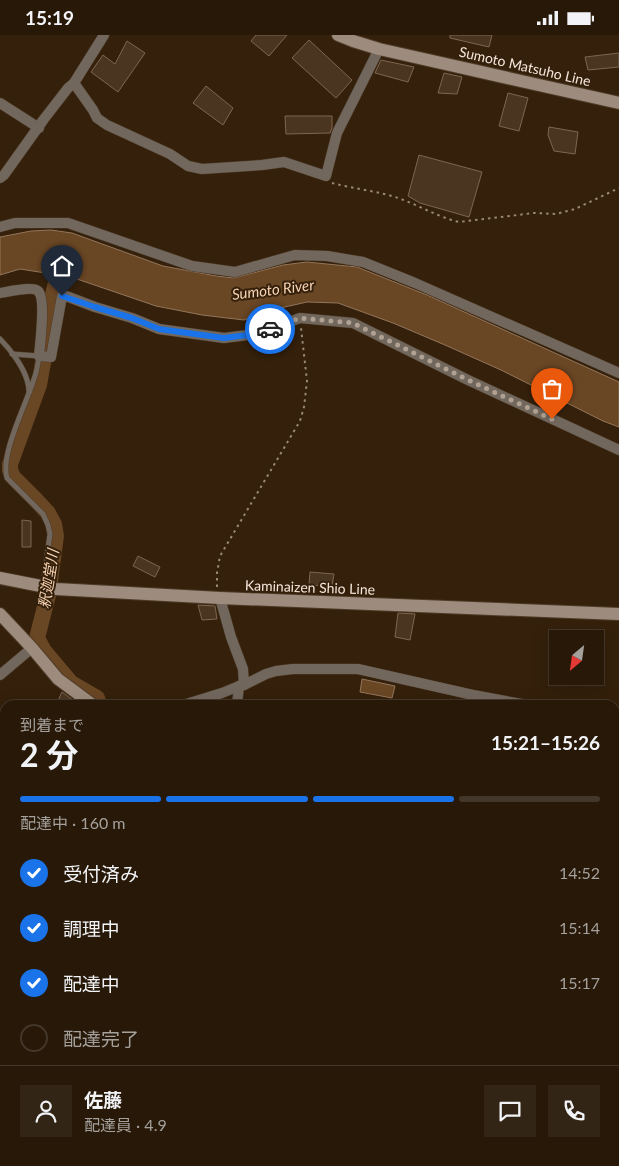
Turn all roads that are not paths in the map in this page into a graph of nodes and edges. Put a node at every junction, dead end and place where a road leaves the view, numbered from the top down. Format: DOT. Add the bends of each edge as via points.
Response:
graph roads {
  1 [pos="104,35"];
  2 [pos="338,35"];
  3 [pos="379,49"];
  4 [pos="74,83"];
  5 [pos="0,103"];
  6 [pos="619,103"];
  7 [pos="39,128"];
  8 [pos="0,178"];
  9 [pos="0,227"];
  10 [pos="0,293"];
  11 [pos="0,339"];
  12 [pos="12,354"];
  13 [pos="39,357"];
  14 [pos="619,373"];
  15 [pos="29,392"];
  16 [pos="619,450"];
  17 [pos="0,578"];
  18 [pos="48,587"];
  19 [pos="220,598"];
  20 [pos="0,614"];
  21 [pos="619,614"];
  22 [pos="32,648"];
  23 [pos="0,675"];
  24 [pos="242,685"];
  25 [pos="473,695"];
  26 [pos="87,700"];
  27 [pos="199,700"];
  28 [pos="238,700"];
  29 [pos="473,700"];
  30 [pos="500,700"];
  1 -- 4 [label="street"];
  2 -- 3 [label="main road, Sumoto Matsuho Line"];
  3 -- 4 [label="street" via="338,133 326,176 284,161 202,169 188,166 97,118"];
  3 -- 6 [label="main road, Sumoto Matsuho Line"];
  4 -- 7 [label="street"];
  5 -- 7 [label="street"];
  7 -- 8 [label="street"];
  9 -- 14 [label="street" via="15,223 68,223 192,266 235,272 295,255 363,262"];
  10 -- 13 [label="street" via="39,291 42,298"];
  11 -- 12 [label="lane"];
  12 -- 13 [label="lane"];
  12 -- 15 [label="lane" via="27,379"];
  13 -- 15 [label="lane"];
  13 -- 16 [label="street" via="51,357 62,296 159,329 224,338 256,334 300,318 353,323"];
  15 -- 18 [label="lane" via="8,451 5,472 7,478 43,514 48,525"];
  17 -- 18 [label="main road, Kaminaizen Shio Line"];
  18 -- 19 [label="main road, Kaminaizen Shio Line"];
  19 -- 21 [label="main road, Kaminaizen Shio Line"];
  19 -- 24 [label="street" via="230,637 243,669"];
  20 -- 22 [label="main road"];
  22 -- 23 [label="street"];
  22 -- 26 [label="main road" via="58,679"];
  24 -- 25 [label="street" via="276,671 358,669"];
  24 -- 27 [label="street"];
  24 -- 28 [label="street"];
  25 -- 29 [label="street"];
  25 -- 30 [label="street"];
}
